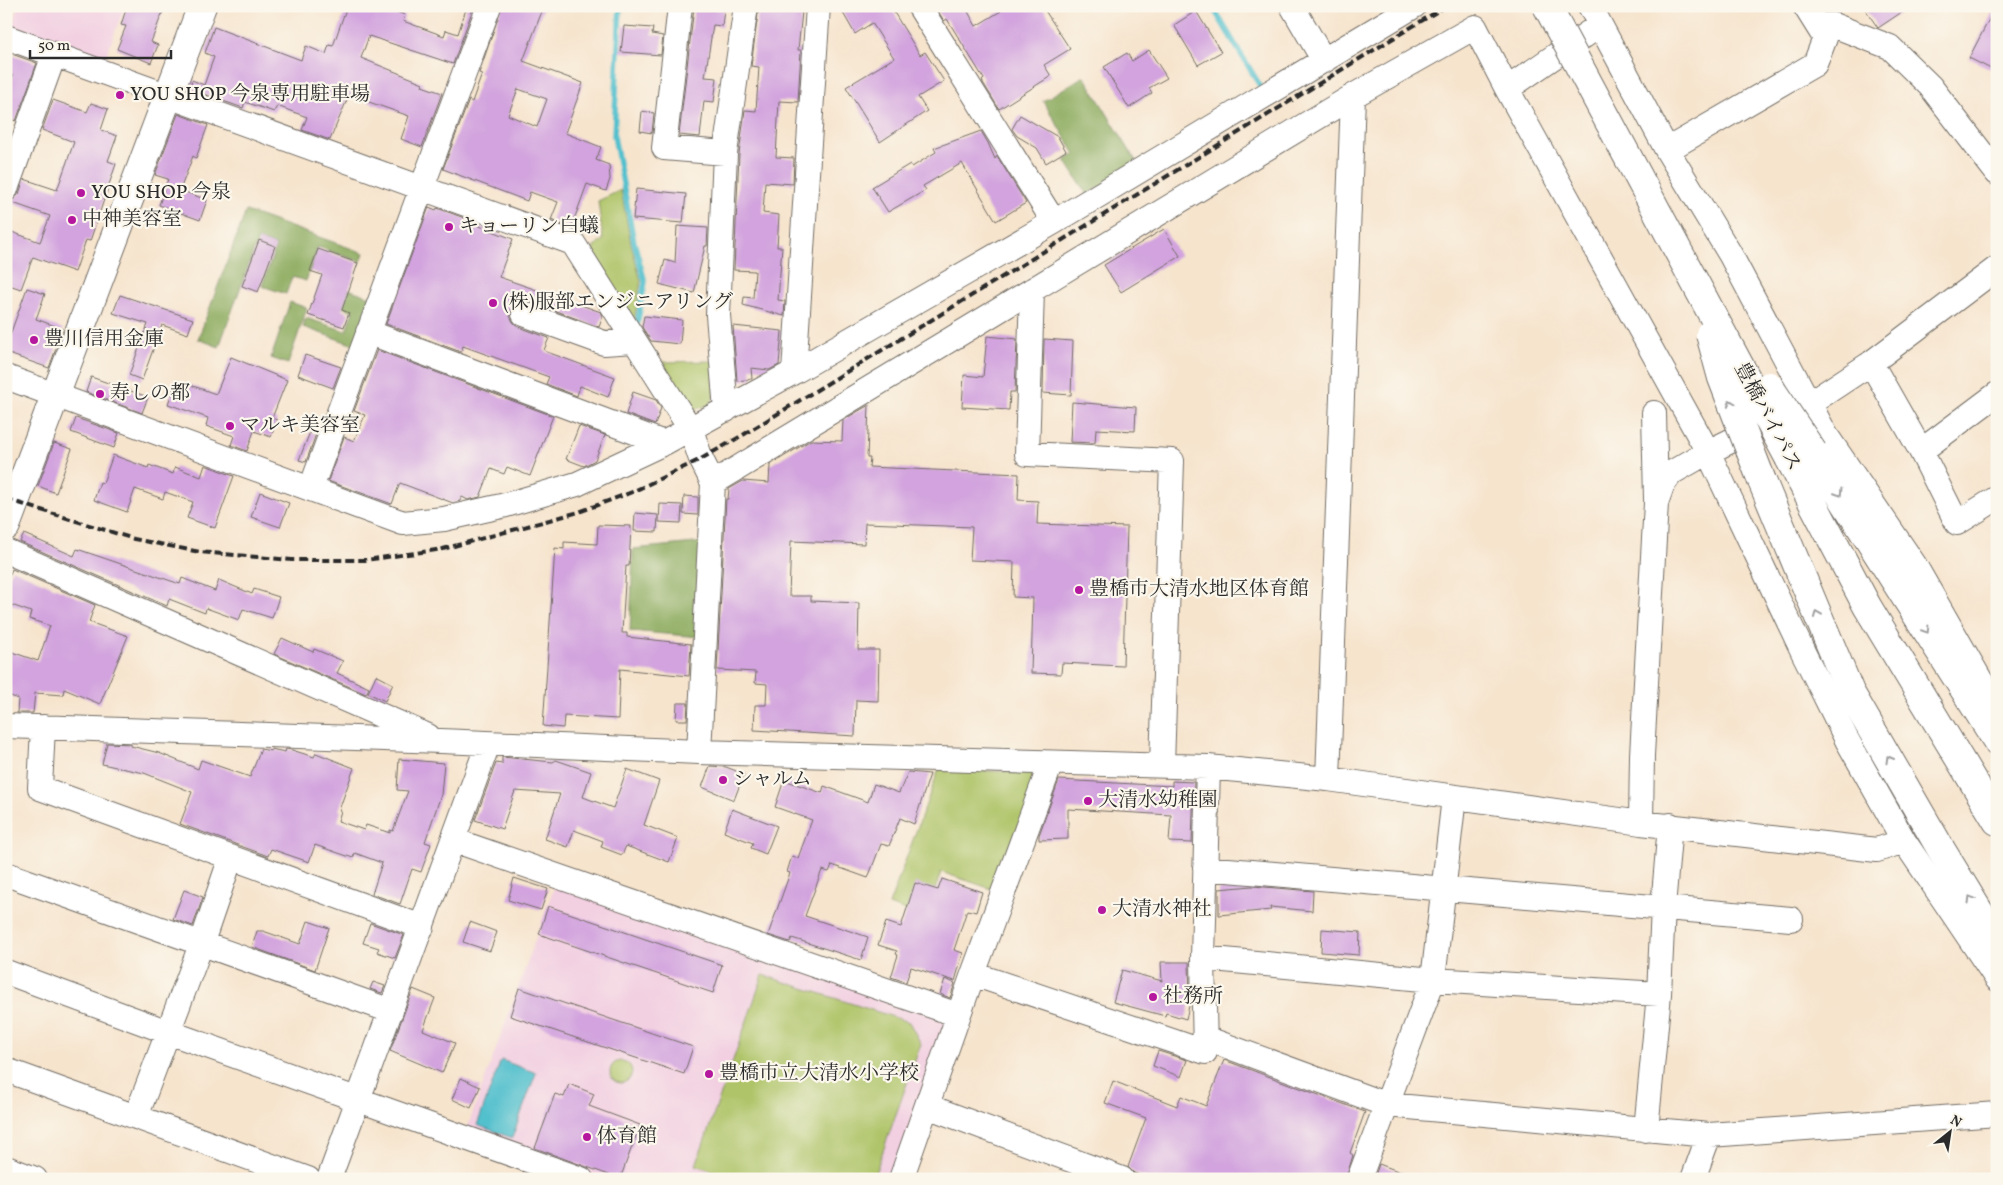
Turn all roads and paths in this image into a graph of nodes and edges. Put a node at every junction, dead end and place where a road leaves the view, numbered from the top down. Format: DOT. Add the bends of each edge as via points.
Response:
graph roads {
  1 [pos="202,6"];
  2 [pos="489,6"];
  3 [pos="680,6"];
  4 [pos="746,6"];
  5 [pos="818,6"];
  6 [pos="919,6"];
  7 [pos="1292,6"];
  8 [pos="1414,6"];
  9 [pos="1547,6"];
  10 [pos="1595,16"];
  11 [pos="1811,16"];
  12 [pos="6,37"];
  13 [pos="54,55"];
  14 [pos="1324,61"];
  15 [pos="1507,89"];
  16 [pos="170,96"];
  17 [pos="1353,96"];
  18 [pos="1667,150"];
  19 [pos="725,153"];
  20 [pos="1634,168"];
  21 [pos="1997,173"];
  22 [pos="422,188"];
  23 [pos="6,189"];
  24 [pos="1054,222"];
  25 [pos="1997,268"];
  26 [pos="1032,290"];
  27 [pos="1700,293"];
  28 [pos="524,314"];
  29 [pos="368,332"];
  30 [pos="634,341"];
  31 [pos="1872,363"];
  32 [pos="794,372"];
  33 [pos="6,377"];
  34 [pos="1997,394"];
  35 [pos="57,396"];
  36 [pos="1809,404"];
  37 [pos="726,410"];
  38 [pos="1654,413"];
  39 [pos="690,430"];
  40 [pos="664,444"];
  41 [pos="1921,451"];
  42 [pos="1708,452"];
  43 [pos="1801,455"];
  44 [pos="713,483"];
  45 [pos="311,488"];
  46 [pos="1997,498"];
  47 [pos="1656,503"];
  48 [pos="6,526"];
  49 [pos="6,551"];
  50 [pos="1997,709"];
  51 [pos="6,726"];
  52 [pos="43,727"];
  53 [pos="440,741"];
  54 [pos="1997,741"];
  55 [pos="488,744"];
  56 [pos="700,752"];
  57 [pos="1051,763"];
  58 [pos="1162,765"];
  59 [pos="1208,767"];
  60 [pos="1328,779"];
  61 [pos="1454,797"];
  62 [pos="1997,822"];
  63 [pos="1641,823"];
  64 [pos="1670,825"];
  65 [pos="453,840"];
  66 [pos="1904,841"];
  67 [pos="231,857"];
  68 [pos="1205,868"];
  69 [pos="6,874"];
  70 [pos="1444,888"];
  71 [pos="1663,907"];
  72 [pos="1791,919"];
  73 [pos="422,926"];
  74 [pos="1997,941"];
  75 [pos="201,945"];
  76 [pos="1203,958"];
  77 [pos="6,972"];
  78 [pos="973,974"];
  79 [pos="1997,979"];
  80 [pos="1433,980"];
  81 [pos="1659,994"];
  82 [pos="391,1011"];
  83 [pos="958,1015"];
  84 [pos="168,1032"];
  85 [pos="1206,1038"];
  86 [pos="6,1070"];
  87 [pos="359,1099"];
  88 [pos="1387,1105"];
  89 [pos="927,1106"];
  90 [pos="1997,1114"];
  91 [pos="136,1117"];
  92 [pos="1646,1130"];
  93 [pos="1709,1135"];
  94 [pos="6,1168"];
  95 [pos="35,1179"];
  96 [pos="308,1179"];
  97 [pos="329,1179"];
  98 [pos="582,1179"];
  99 [pos="901,1179"];
  100 [pos="1122,1179"];
  101 [pos="1359,1179"];
  102 [pos="1693,1179"];
  1 -- 16 [label="main road"];
  2 -- 22 [label="street"];
  3 -- 19 [label="street" via="664,148"];
  4 -- 19 [label="street"];
  5 -- 32 [label="street"];
  6 -- 24 [label="street"];
  7 -- 14 [label="street"];
  8 -- 14 [label="street"];
  9 -- 20 [label="main road, 豊橋バイパス, bridge"];
  10 -- 15 [label="street"];
  10 -- 18 [label="street"];
  11 -- 18 [label="street" via="1825,38 1815,64"];
  11 -- 21 [label="street" via="1890,47 1930,86"];
  12 -- 13 [label="street"];
  13 -- 16 [label="street"];
  13 -- 23 [label="street"];
  14 -- 24 [label="street"];
  15 -- 17 [label="street" via="1475,27"];
  15 -- 42 [label="street"];
  16 -- 22 [label="street"];
  16 -- 35 [label="main road"];
  17 -- 26 [label="street"];
  17 -- 60 [label="street"];
  18 -- 36 [label="street" via="1730,254"];
  19 -- 37 [label="street" via="718,315"];
  20 -- 27 [label="main road, 豊橋バイパス, bridge"];
  20 -- 43 [label="main road, bridge" via="1778,402"];
  22 -- 29 [label="street"];
  22 -- 30 [label="street" via="572,242"];
  24 -- 32 [label="street"];
  25 -- 31 [label="street"];
  26 -- 44 [label="street"];
  26 -- 58 [label="street" via="1027,454 1057,459 1172,461"];
  27 -- 43 [label="main road, 豊橋バイパス, bridge"];
  74 -- 27 [label="main road, one-way, bridge" via="1850,692 1722,378"];
  28 -- 30 [label="street" via="604,343"];
  29 -- 40 [label="street"];
  29 -- 45 [label="street"];
  30 -- 39 [label="street"];
  31 -- 36 [label="street"];
  31 -- 41 [label="street"];
  32 -- 37 [label="street"];
  33 -- 35 [label="street"];
  34 -- 41 [label="street"];
  35 -- 45 [label="street"];
  35 -- 48 [label="main road"];
  36 -- 42 [label="street"];
  36 -- 50 [label="street" via="1826,435 1914,564"];
  37 -- 39 [label="street"];
  38 -- 47 [label="street"];
  39 -- 40 [label="street"];
  39 -- 44 [label="street"];
  40 -- 45 [label="street" via="577,484 444,519 403,523"];
  41 -- 46 [label="street" via="1957,523"];
  42 -- 47 [label="street" via="1671,474"];
  42 -- 66 [label="street" via="1847,740"];
  43 -- 54 [label="main road, one-way"];
  43 -- 62 [label="main road, 豊橋バイパス" via="1867,606"];
  44 -- 56 [label="street"];
  47 -- 63 [label="street"];
  49 -- 53 [label="street"];
  51 -- 52 [label="street"];
  52 -- 53 [label="street"];
  52 -- 67 [label="street" via="40,788"];
  53 -- 55 [label="street"];
  55 -- 56 [label="street"];
  55 -- 65 [label="street"];
  56 -- 57 [label="street" via="962,756"];
  57 -- 58 [label="street" via="1108,760"];
  57 -- 78 [label="street"];
  58 -- 59 [label="street"];
  59 -- 60 [label="street"];
  59 -- 68 [label="street"];
  60 -- 61 [label="street"];
  61 -- 63 [label="street"];
  61 -- 70 [label="street"];
  63 -- 64 [label="street"];
  64 -- 66 [label="street" via="1877,850"];
  64 -- 71 [label="street"];
  65 -- 73 [label="street"];
  65 -- 83 [label="street"];
  66 -- 79 [label="street"];
  67 -- 73 [label="street"];
  67 -- 75 [label="street"];
  68 -- 70 [label="street"];
  68 -- 76 [label="street"];
  69 -- 75 [label="street"];
  70 -- 71 [label="street"];
  70 -- 80 [label="street"];
  71 -- 72 [label="street"];
  71 -- 81 [label="street"];
  73 -- 82 [label="street"];
  75 -- 82 [label="street"];
  75 -- 84 [label="street"];
  76 -- 80 [label="street"];
  76 -- 85 [label="street"];
  77 -- 84 [label="street"];
  78 -- 83 [label="street"];
  78 -- 85 [label="street" via="1205,1052"];
  80 -- 81 [label="street"];
  80 -- 88 [label="street"];
  81 -- 92 [label="street"];
  82 -- 87 [label="street"];
  83 -- 89 [label="street"];
  84 -- 87 [label="street"];
  84 -- 91 [label="street"];
  85 -- 88 [label="street"];
  86 -- 91 [label="street"];
  87 -- 97 [label="street"];
  87 -- 98 [label="street"];
  88 -- 92 [label="street"];
  88 -- 101 [label="street"];
  89 -- 99 [label="street"];
  89 -- 100 [label="street"];
  90 -- 93 [label="street"];
  91 -- 96 [label="street"];
  92 -- 93 [label="street"];
  93 -- 102 [label="street"];
  94 -- 95 [label="street"];
}
